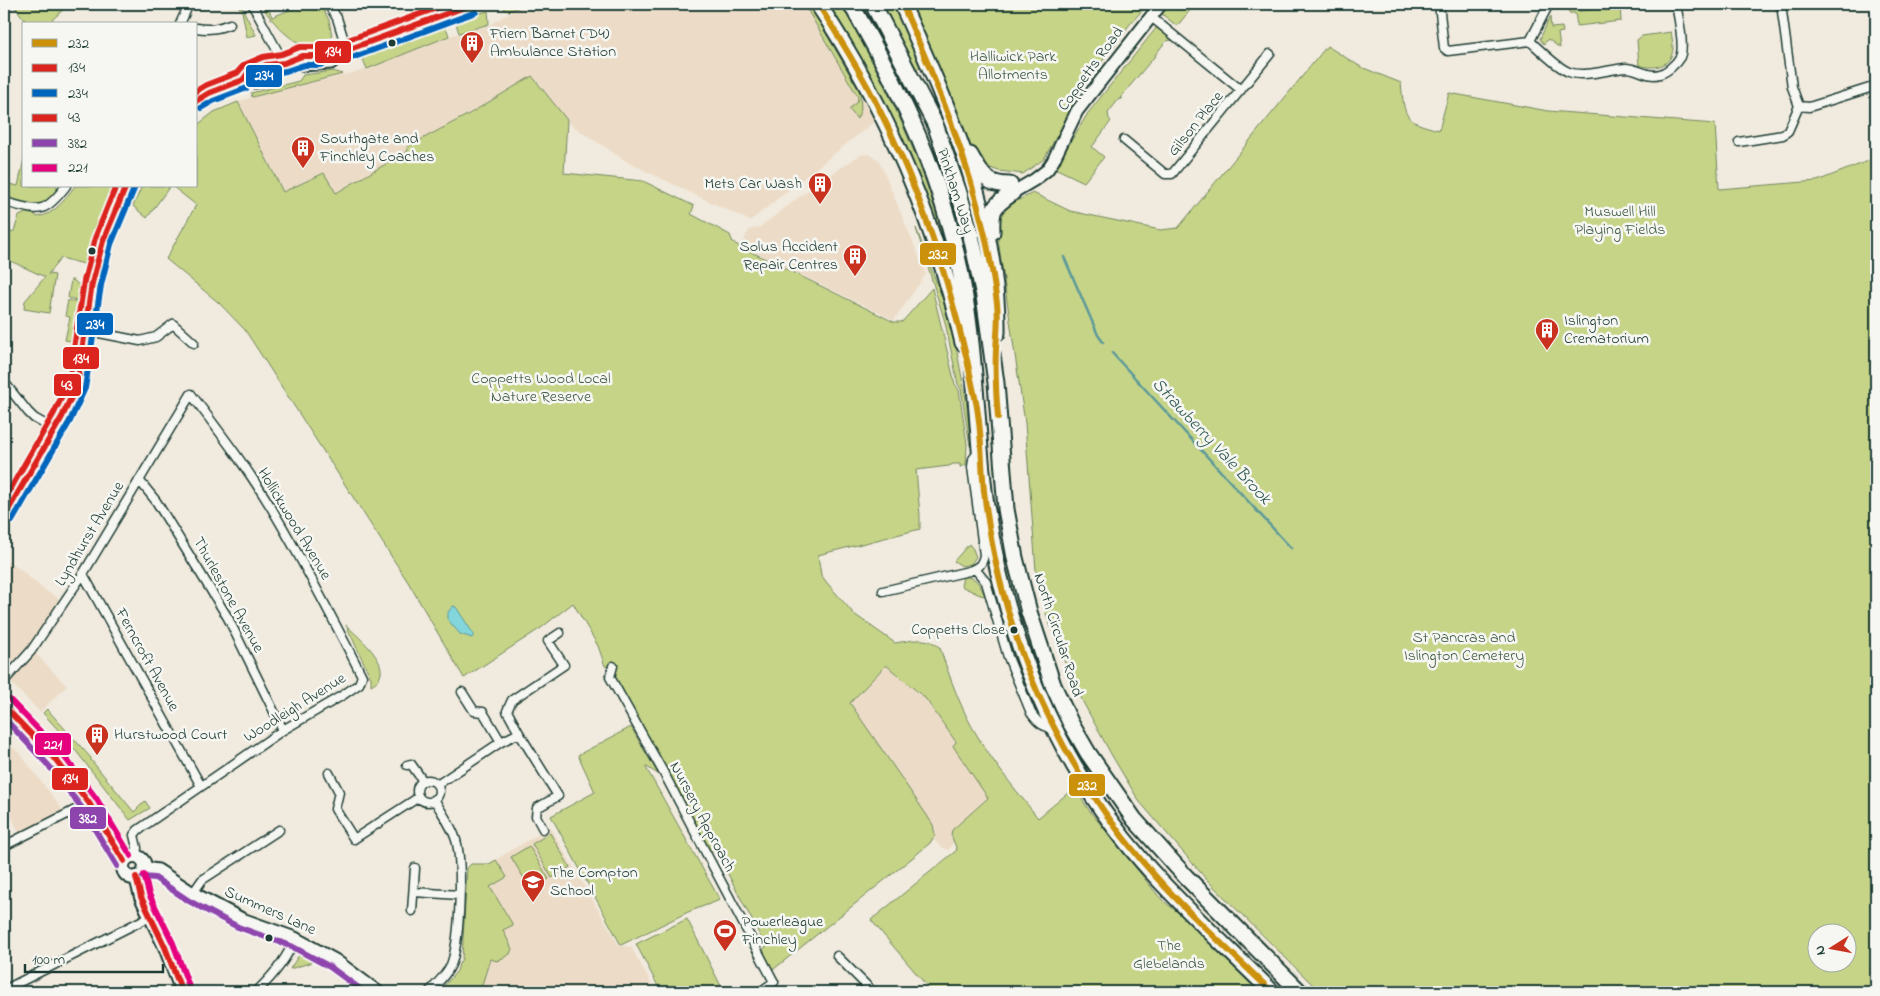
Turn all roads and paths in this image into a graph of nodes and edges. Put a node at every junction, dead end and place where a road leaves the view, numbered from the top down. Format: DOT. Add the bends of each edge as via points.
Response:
graph roads {
  1 [pos="189,4"];
  2 [pos="252,4"];
  3 [pos="328,4"];
  4 [pos="470,4"];
  5 [pos="818,4"];
  6 [pos="851,4"];
  7 [pos="873,4"];
  8 [pos="902,4"];
  9 [pos="1161,4"];
  10 [pos="1439,4"];
  11 [pos="1549,4"];
  12 [pos="1676,4"];
  13 [pos="1782,4"];
  14 [pos="1150,16"];
  15 [pos="181,22"];
  16 [pos="230,24"];
  17 [pos="198,28"];
  18 [pos="1530,41"];
  19 [pos="346,50"];
  20 [pos="1270,54"];
  21 [pos="284,63"];
  22 [pos="1876,86"];
  23 [pos="1241,90"];
  24 [pos="198,100"];
  25 [pos="1799,106"];
  26 [pos="957,135"];
  27 [pos="1124,140"];
  28 [pos="1739,142"];
  29 [pos="64,188"];
  30 [pos="125,188"];
  31 [pos="1011,189"];
  32 [pos="4,202"];
  33 [pos="994,276"];
  34 [pos="84,330"];
  35 [pos="194,343"];
  36 [pos="4,382"];
  37 [pos="996,383"];
  38 [pos="190,394"];
  39 [pos="977,405"];
  40 [pos="55,430"];
  41 [pos="980,449"];
  42 [pos="139,480"];
  43 [pos="4,517"];
  44 [pos="975,568"];
  45 [pos="83,574"];
  46 [pos="883,591"];
  47 [pos="560,633"];
  48 [pos="613,666"];
  49 [pos="362,676"];
  50 [pos="4,681"];
  51 [pos="462,692"];
  52 [pos="4,706"];
  53 [pos="1054,728"];
  54 [pos="283,730"];
  55 [pos="519,733"];
  56 [pos="501,742"];
  57 [pos="407,765"];
  58 [pos="329,774"];
  59 [pos="423,781"];
  60 [pos="437,785"];
  61 [pos="201,786"];
  62 [pos="419,797"];
  63 [pos="434,800"];
  64 [pos="89,803"];
  65 [pos="544,829"];
  66 [pos="279,830"];
  67 [pos="4,846"];
  68 [pos="130,858"];
  69 [pos="415,868"];
  70 [pos="140,873"];
  71 [pos="414,892"];
  72 [pos="192,893"];
  73 [pos="459,895"];
  74 [pos="412,911"];
  75 [pos="151,916"];
  76 [pos="295,938"];
  77 [pos="837,956"];
  78 [pos="4,990"];
  79 [pos="182,992"];
  80 [pos="256,992"];
  81 [pos="378,992"];
  82 [pos="429,992"];
  83 [pos="760,992"];
  84 [pos="872,992"];
  85 [pos="1272,992"];
  86 [pos="1300,992"];
  1 -- 15 [label="street"];
  2 -- 21 [label="street"];
  3 -- 19 [label="street" via="337,18"];
  4 -- 19 [label="main road"];
  5 -- 39 [label="highway" via="882,116 930,229 956,314"];
  6 -- 39 [label="highway, Pinkham Way" via="899,92 948,223 966,305"];
  7 -- 37 [label="highway, Pinkham Way" via="935,124 959,193 978,267"];
  8 -- 26 [label="highway"];
  9 -- 14 [label="main road, Coppetts Road"];
  10 -- 18 [label="street" via="1444,48 1448,51"];
  11 -- 18 [label="street"];
  12 -- 18 [label="street" via="1682,48 1680,57 1660,74 1650,76 1627,68 1576,74 1567,72"];
  13 -- 25 [label="street" via="1792,87"];
  14 -- 23 [label="street, Gilson Place"];
  14 -- 31 [label="main road, Coppetts Road" via="1077,111 1047,170 1034,180"];
  16 -- 17 [label="street" via="218,29"];
  19 -- 21 [label="main road" via="302,56"];
  20 -- 23 [label="street, Gilson Place"];
  21 -- 24 [label="main road" via="266,65"];
  22 -- 25 [label="street" via="1809,107"];
  23 -- 27 [label="street, Gilson Place" via="1172,174 1165,174"];
  25 -- 28 [label="street" via="1783,135"];
  26 -- 31 [label="highway" via="983,176 992,183"];
  26 -- 33 [label="highway" via="980,209"];
  29 -- 32 [label="street" via="50,205 41,209"];
  30 -- 34 [label="main road" via="103,242"];
  31 -- 33 [label="highway" via="994,206 992,213"];
  33 -- 37 [label="highway"];
  34 -- 35 [label="street" via="140,341 156,337 173,324"];
  34 -- 40 [label="main road" via="77,385"];
  36 -- 40 [label="street" via="34,418"];
  37 -- 86 [label="highway, North Circular Road" via="1006,508 1015,558 1053,685 1070,722 1139,825"];
  38 -- 42 [label="street, Lyndhurst Avenue"];
  38 -- 49 [label="street, Hollickwood Avenue" via="271,507"];
  39 -- 41 [label="highway"];
  40 -- 43 [label="main road"];
  41 -- 44 [label="street" via="972,467 984,555 982,563"];
  41 -- 53 [label="highway" via="1002,587 1026,663"];
  42 -- 45 [label="street, Lyndhurst Avenue"];
  42 -- 54 [label="street, Thurlestone Avenue" via="156,500 228,618"];
  44 -- 46 [label="street"];
  44 -- 53 [label="street" via="986,582 1008,657 1031,713 1044,728"];
  45 -- 50 [label="street, Lyndhurst Avenue" via="31,651"];
  45 -- 61 [label="street, Ferncroft Avenue"];
  47 -- 55 [label="street" via="548,641 564,666 509,705 507,711"];
  48 -- 83 [label="street, Nursery Approach" via="610,677 774,982"];
  49 -- 54 [label="street, Woodleigh Avenue" via="359,684 343,695"];
  51 -- 56 [label="street" via="474,711 483,712"];
  52 -- 64 [label="main road" via="56,760"];
  53 -- 85 [label="highway" via="1086,786 1142,861"];
  54 -- 61 [label="street, Woodleigh Avenue"];
  55 -- 56 [label="street"];
  55 -- 65 [label="street" via="558,796 537,808 536,816"];
  56 -- 60 [label="street"];
  57 -- 59 [label="street" via="411,764"];
  58 -- 62 [label="street" via="339,792 335,809 354,839"];
  59 -- 60 [label="street" via="430,780"];
  59 -- 62 [label="street" via="417,790"];
  60 -- 63 [label="street"];
  61 -- 68 [label="street, Woodleigh Avenue" via="138,830 134,835 137,848"];
  62 -- 63 [label="street" via="426,801"];
  63 -- 73 [label="street" via="456,838 460,855"];
  64 -- 67 [label="street"];
  64 -- 68 [label="main road"];
  66 -- 72 [label="street" via="202,880"];
  68 -- 70 [label="main road" via="142,859"];
  68 -- 70 [label="main road" via="124,871 129,876"];
  69 -- 71 [label="street"];
  70 -- 72 [label="main road, Summers Lane" via="158,870"];
  70 -- 75 [label="main road" via="142,898"];
  71 -- 73 [label="street"];
  71 -- 74 [label="street"];
  72 -- 76 [label="main road, Summers Lane" via="242,919"];
  73 -- 82 [label="street" via="452,964"];
  75 -- 78 [label="street"];
  75 -- 79 [label="main road"];
  76 -- 80 [label="street" via="272,976"];
  76 -- 81 [label="main road, Summers Lane" via="335,960"];
  77 -- 84 [label="street"];
}
